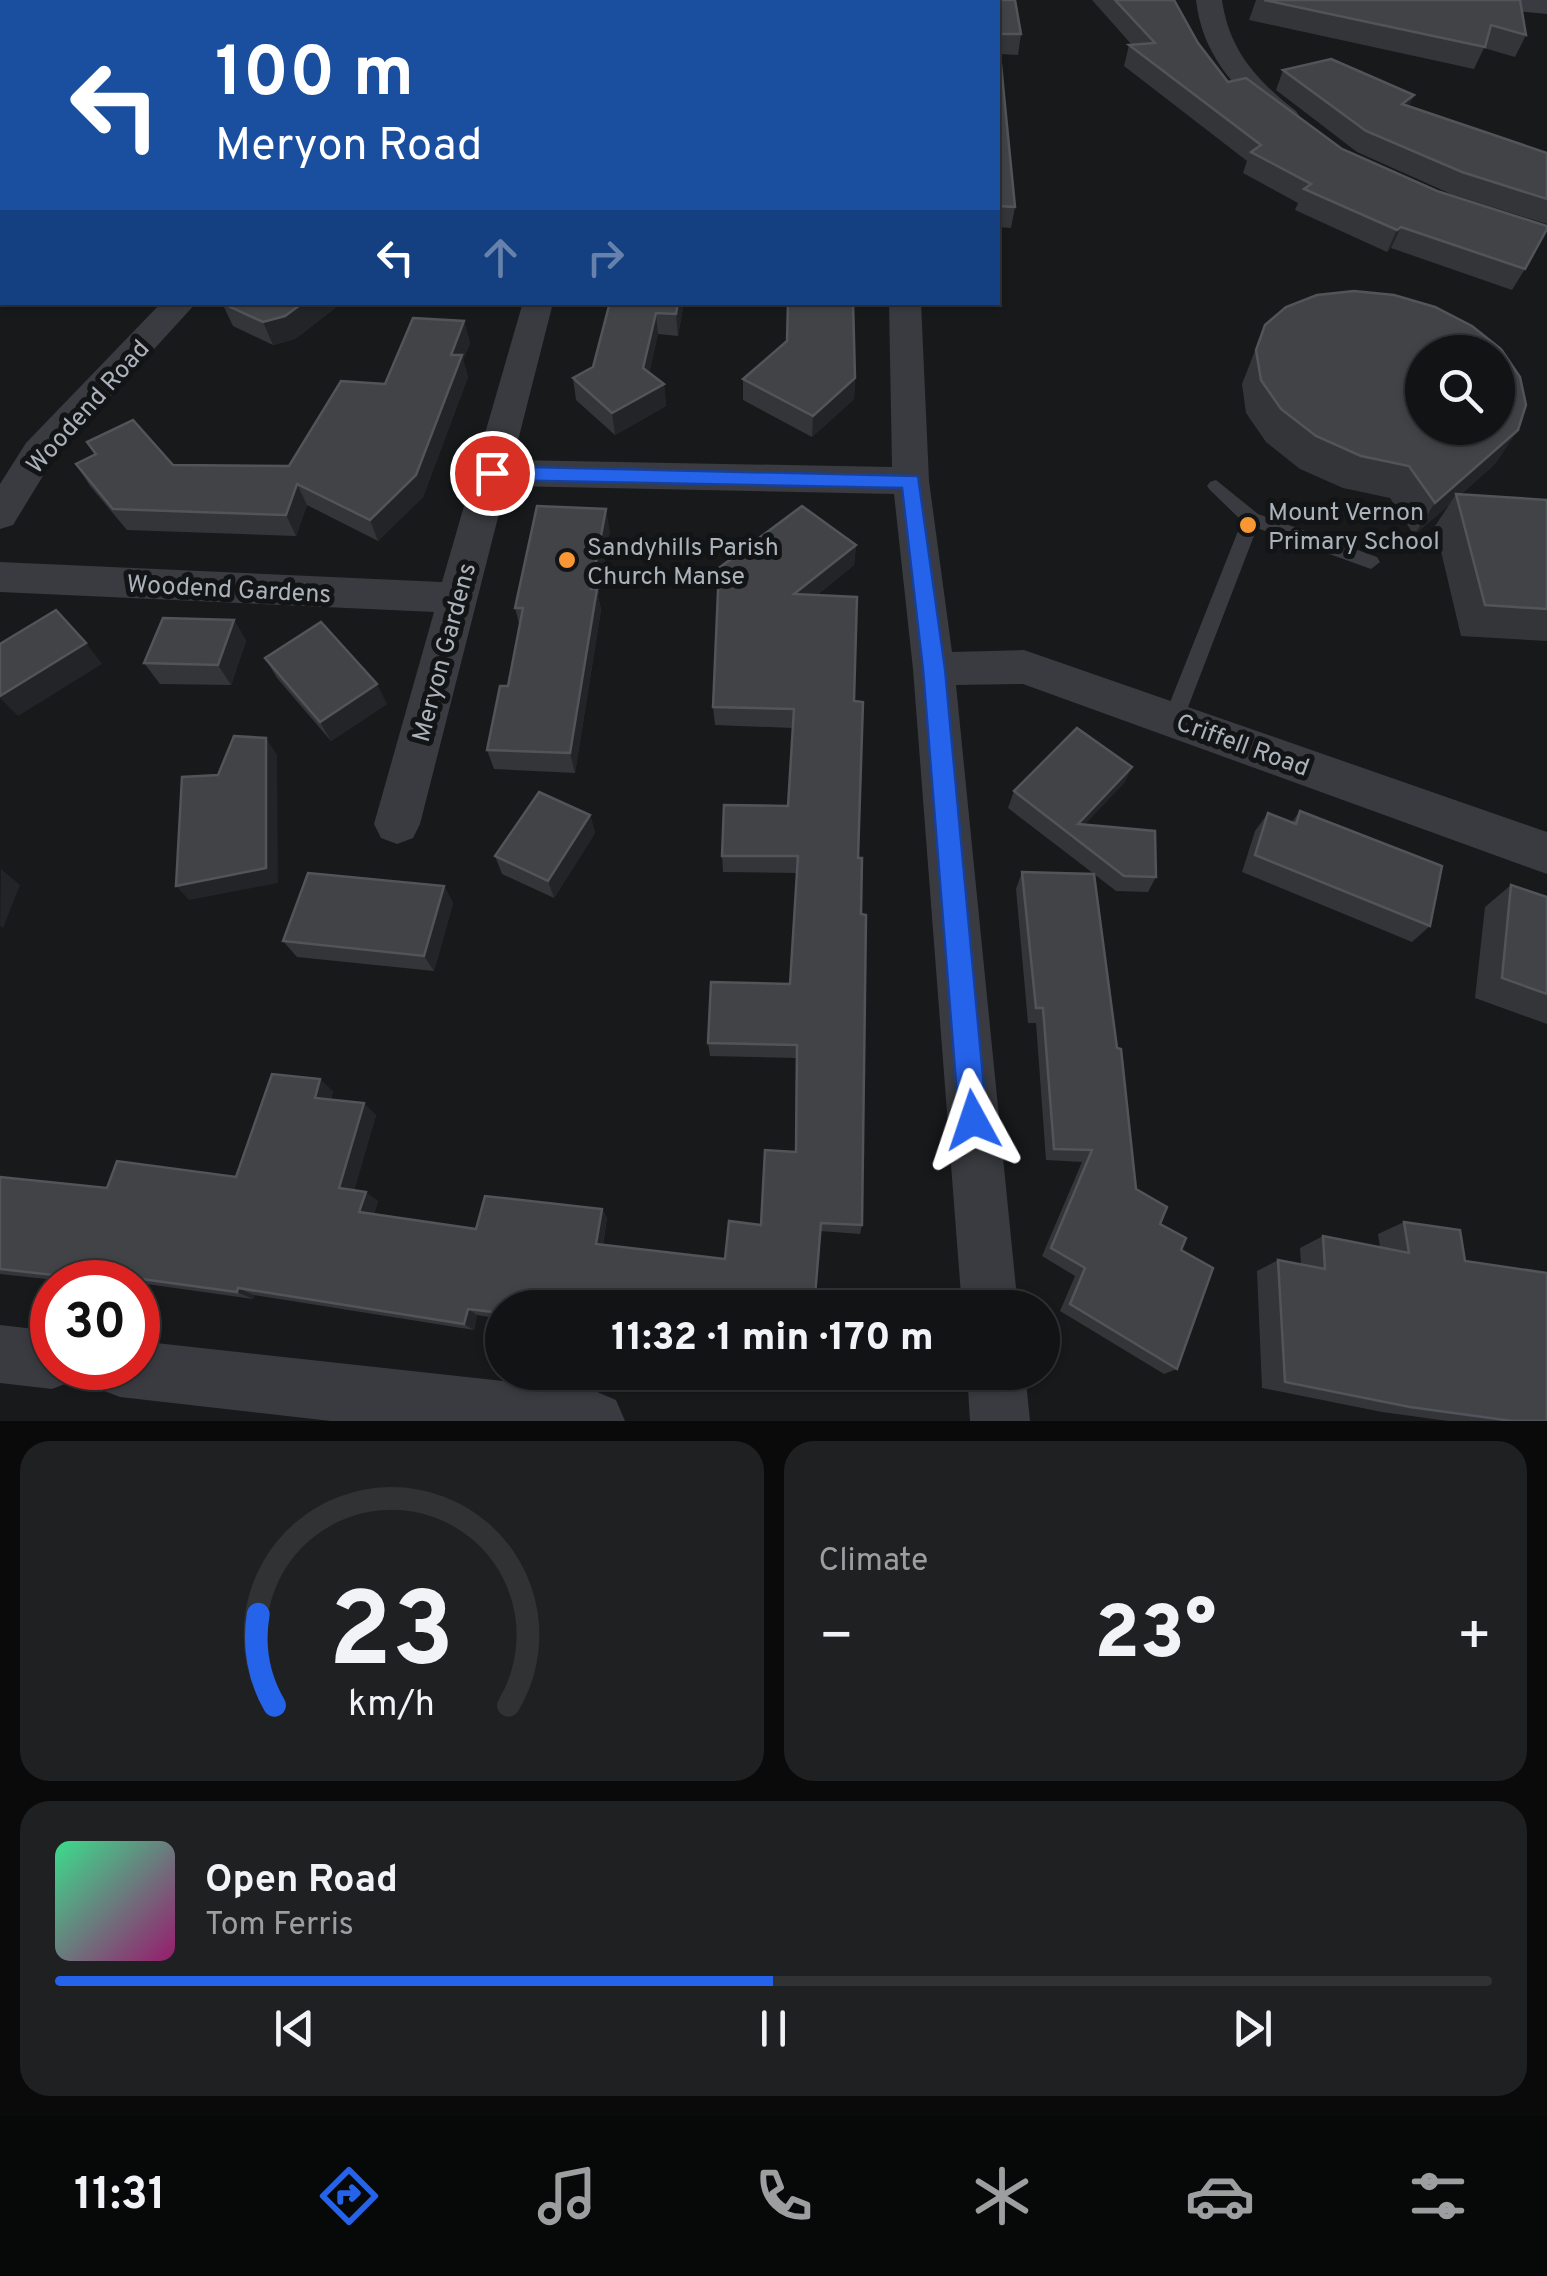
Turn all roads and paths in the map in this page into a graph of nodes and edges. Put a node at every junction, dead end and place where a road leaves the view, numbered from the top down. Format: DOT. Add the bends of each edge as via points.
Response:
graph roads {
  1 [pos="1209,0"];
  2 [pos="1487,0"];
  3 [pos="1547,6"];
  4 [pos="1305,132"];
  5 [pos="178,305"];
  6 [pos="905,305"];
  7 [pos="536,307"];
  8 [pos="492,473"];
  9 [pos="911,481"];
  10 [pos="1216,486"];
  11 [pos="0,515"];
  12 [pos="1252,518"];
  13 [pos="1370,562"];
  14 [pos="0,578"];
  15 [pos="458,598"];
  16 [pos="934,669"];
  17 [pos="1173,720"];
  18 [pos="396,824"];
  19 [pos="1547,852"];
  20 [pos="988,1290"];
  21 [pos="0,1354"];
  22 [pos="30,1357"];
  23 [pos="160,1372"];
  24 [pos="997,1390"];
  25 [pos="595,1421"];
  26 [pos="1000,1421"];
  1 -- 4 [label="street" via="1220,44 1245,85"];
  2 -- 3 [label="street"];
  5 -- 11 [label="street, Woodend Road" via="38,452"];
  6 -- 9 [label="street"];
  7 -- 8 [label="street, Meryon Gardens"];
  8 -- 9 [label="street"];
  8 -- 15 [label="street, Meryon Gardens"];
  9 -- 16 [label="street"];
  10 -- 12 [label="lane"];
  12 -- 13 [label="lane"];
  12 -- 17 [label="lane"];
  14 -- 15 [label="street, Woodend Gardens"];
  15 -- 18 [label="street, Meryon Gardens"];
  16 -- 17 [label="street, Criffell Road" via="1024,667"];
  16 -- 20 [label="street"];
  17 -- 19 [label="street, Criffell Road"];
  21 -- 22 [label="street"];
  23 -- 25 [label="street"];
  24 -- 26 [label="street"];
}
